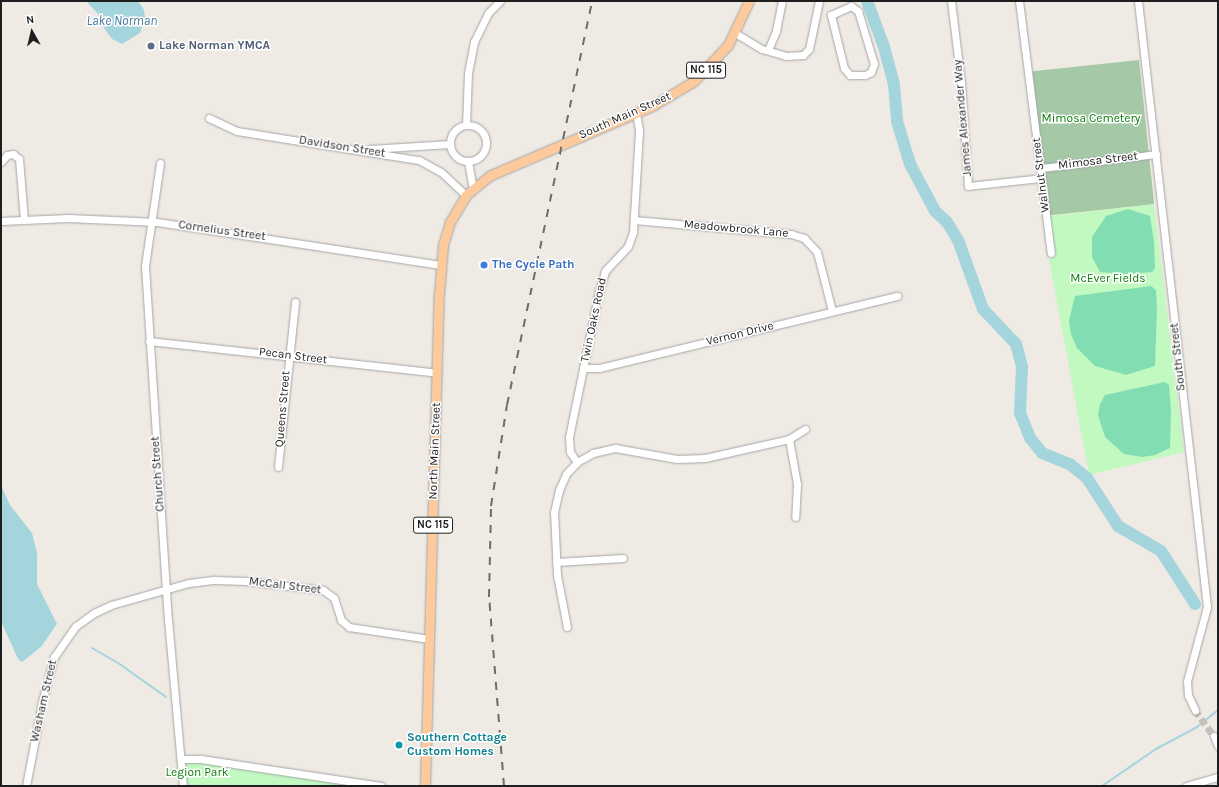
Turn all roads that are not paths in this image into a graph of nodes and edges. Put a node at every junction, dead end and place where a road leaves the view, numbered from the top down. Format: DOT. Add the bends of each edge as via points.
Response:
graph roads {
  1 [pos="500,1"];
  2 [pos="750,1"];
  3 [pos="782,1"];
  4 [pos="819,1"];
  5 [pos="951,1"];
  6 [pos="1019,1"];
  7 [pos="1138,1"];
  8 [pos="817,13"];
  9 [pos="831,15"];
  10 [pos="735,33"];
  11 [pos="768,50"];
  12 [pos="636,113"];
  13 [pos="209,118"];
  14 [pos="466,125"];
  15 [pos="450,144"];
  16 [pos="356,150"];
  17 [pos="1156,154"];
  18 [pos="529,158"];
  19 [pos="468,161"];
  20 [pos="1,162"];
  21 [pos="160,163"];
  22 [pos="1041,168"];
  23 [pos="1042,178"];
  24 [pos="470,191"];
  25 [pos="24,220"];
  26 [pos="634,220"];
  27 [pos="1,221"];
  28 [pos="151,222"];
  29 [pos="1051,253"];
  30 [pos="441,265"];
  31 [pos="896,296"];
  32 [pos="295,302"];
  33 [pos="832,311"];
  34 [pos="149,341"];
  35 [pos="288,356"];
  36 [pos="583,368"];
  37 [pos="437,373"];
  38 [pos="805,429"];
  39 [pos="789,438"];
  40 [pos="577,462"];
  41 [pos="278,467"];
  42 [pos="795,517"];
  43 [pos="623,558"];
  44 [pos="556,562"];
  45 [pos="166,588"];
  46 [pos="567,627"];
  47 [pos="429,639"];
  48 [pos="1195,710"];
  49 [pos="1214,736"];
  50 [pos="1218,746"];
  51 [pos="181,759"];
  52 [pos="1218,776"];
  53 [pos="26,786"];
  54 [pos="183,786"];
  55 [pos="381,786"];
  56 [pos="425,786"];
  57 [pos="1186,786"];
  1 -- 14 [label="street" via="488,13 474,42 468,73"];
  2 -- 10 [label="main road, South Main Street / NC 115"];
  3 -- 11 [label="street" via="776,31"];
  4 -- 8 [label="street"];
  5 -- 23 [label="street, James Alexander Way" via="968,186"];
  6 -- 22 [label="street, Walnut Street"];
  7 -- 17 [label="street, South Street"];
  8 -- 9 [label="street"];
  8 -- 11 [label="street" via="809,49 803,55 786,56"];
  9 -- 9 [label="street" via="850,6 858,11 874,64 871,72 850,75 844,68"];
  10 -- 11 [label="street"];
  10 -- 12 [label="main road, South Main Street / NC 115" via="714,62 694,81 671,96"];
  12 -- 18 [label="main road, South Main Street / NC 115"];
  12 -- 26 [label="street, Twin Oaks Road" via="639,130"];
  13 -- 16 [label="street, Davidson Street" via="237,131"];
  14 -- 15 [label="street" via="454,131"];
  14 -- 19 [label="street" via="480,129 486,142 481,155"];
  15 -- 16 [label="street"];
  15 -- 19 [label="street" via="458,158"];
  16 -- 24 [label="street, Davidson Street" via="401,156 429,164"];
  17 -- 22 [label="street, Mimosa Street"];
  17 -- 48 [label="street, South Street" via="1207,607 1187,681 1188,695"];
  18 -- 24 [label="main road, North Main Street / NC 115" via="491,175"];
  19 -- 24 [label="street"];
  20 -- 25 [label="street" via="7,155 13,154 19,159"];
  21 -- 28 [label="street, Church Street"];
  22 -- 23 [label="street, Walnut Street"];
  23 -- 29 [label="street, Walnut Street"];
  24 -- 30 [label="main road, North Main Street / NC 115" via="446,231"];
  25 -- 27 [label="street, Cornelius Street"];
  25 -- 28 [label="street, Cornelius Street" via="75,218"];
  26 -- 33 [label="street, Meadowbrook Lane" via="791,234 804,238 817,252"];
  26 -- 36 [label="street, Twin Oaks Road" via="628,246 607,267 603,275"];
  28 -- 30 [label="street, Cornelius Street"];
  28 -- 34 [label="street, Church Street" via="145,266"];
  30 -- 37 [label="main road, North Main Street / NC 115"];
  31 -- 33 [label="street, Vernon Drive"];
  32 -- 35 [label="street, Queens Street"];
  33 -- 36 [label="street, Vernon Drive" via="599,368"];
  34 -- 35 [label="street, Pecan Street"];
  34 -- 45 [label="street, Church Street"];
  35 -- 37 [label="street, Pecan Street"];
  35 -- 41 [label="street, Queens Street"];
  36 -- 40 [label="street, Twin Oaks Road" via="569,437 570,452"];
  37 -- 47 [label="main road, North Main Street / NC 115"];
  38 -- 39 [label="street"];
  39 -- 40 [label="street" via="720,455 691,459 663,457 626,449 604,449"];
  39 -- 42 [label="street" via="796,476"];
  40 -- 44 [label="street" via="566,474 556,502"];
  43 -- 44 [label="street"];
  44 -- 46 [label="street"];
  45 -- 47 [label="street, McCall Street" via="215,580 323,590 334,598 341,620 349,627"];
  45 -- 51 [label="street, Church Street"];
  45 -- 53 [label="street, Washam Street" via="124,600 94,613 76,626 64,640 51,666"];
  47 -- 56 [label="main road, North Main Street / NC 115"];
  49 -- 50 [label="street"];
  51 -- 54 [label="street, Church Street"];
  51 -- 55 [label="street" via="201,759"];
  52 -- 57 [label="street"];
}
